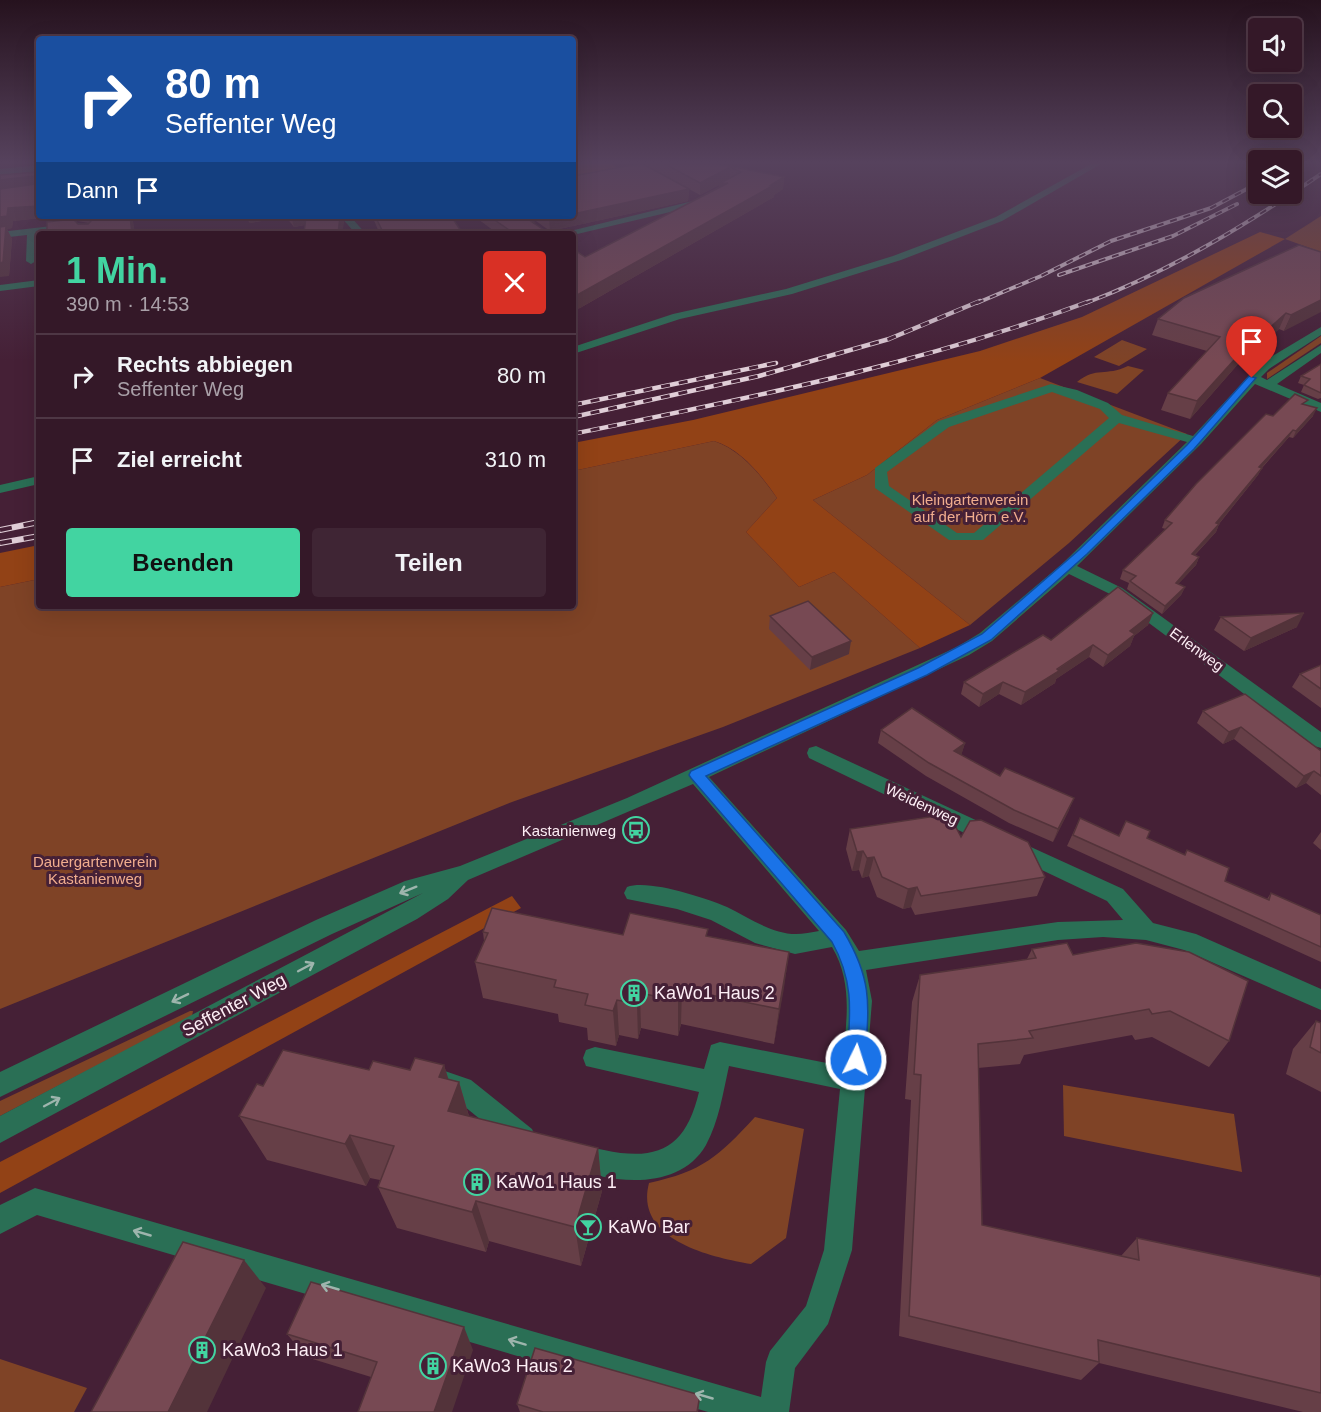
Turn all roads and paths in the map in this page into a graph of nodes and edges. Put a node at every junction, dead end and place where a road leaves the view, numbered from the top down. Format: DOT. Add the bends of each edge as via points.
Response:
graph roads {
  1 [pos="42,230"];
  2 [pos="971,230"];
  3 [pos="32,231"];
  4 [pos="0,235"];
  5 [pos="31,261"];
  6 [pos="36,283"];
  7 [pos="0,288"];
  8 [pos="1321,330"];
  9 [pos="1321,348"];
  10 [pos="576,350"];
  11 [pos="1252,378"];
  12 [pos="1268,386"];
  13 [pos="1321,408"];
  14 [pos="1117,418"];
  15 [pos="1196,441"];
  16 [pos="36,481"];
  17 [pos="0,489"];
  18 [pos="1067,567"];
  19 [pos="1321,741"];
  20 [pos="816,753"];
  21 [pos="696,775"];
  22 [pos="464,873"];
  23 [pos="635,893"];
  24 [pos="1146,931"];
  25 [pos="838,937"];
  26 [pos="853,963"];
  27 [pos="1321,1000"];
  28 [pos="595,1058"];
  29 [pos="413,1079"];
  30 [pos="855,1080"];
  31 [pos="713,1083"];
  32 [pos="0,1085"];
  33 [pos="0,1130"];
  34 [pos="0,1220"];
  35 [pos="760,1412"];
  36 [pos="774,1412"];
  1 -- 3 [label="street"];
  2 -- 10 [label="street" via="788,292 677,316"];
  3 -- 4 [label="street"];
  3 -- 5 [label="street"];
  6 -- 7 [label="street"];
  8 -- 11 [label="street, Seffenter Weg"];
  9 -- 12 [label="street"];
  11 -- 12 [label="street"];
  11 -- 15 [label="street, Seffenter Weg"];
  12 -- 13 [label="street"];
  14 -- 14 [label="street" via="978,537 954,537 882,488 880,471 945,424 1051,387 1104,406"];
  14 -- 15 [label="street"];
  15 -- 18 [label="street, Seffenter Weg"];
  16 -- 17 [label="street"];
  18 -- 19 [label="street, Erlenweg" via="1116,591"];
  18 -- 21 [label="street, Seffenter Weg" via="986,637 963,651"];
  20 -- 24 [label="street, Weidenweg" via="1115,895"];
  21 -- 22 [label="street, Seffenter Weg"];
  21 -- 25 [label="street"];
  22 -- 32 [label="street, Seffenter Weg, one-way" via="413,887 324,927"];
  33 -- 22 [label="street, Seffenter Weg, one-way" via="409,914"];
  23 -- 25 [label="street" via="677,900 718,913 763,936 795,944"];
  24 -- 26 [label="street" via="1059,931"];
  24 -- 27 [label="street" via="1188,941"];
  25 -- 26 [label="street"];
  26 -- 30 [label="street" via="860,1002"];
  28 -- 31 [label="street"];
  29 -- 31 [label="street" via="453,1082 506,1128 553,1150 618,1167 651,1166 676,1157 695,1139"];
  30 -- 31 [label="street" via="720,1053"];
  30 -- 36 [label="street" via="838,1250 818,1314 780,1362"];
  35 -- 34 [label="street, one-way" via="35,1202"];
}
